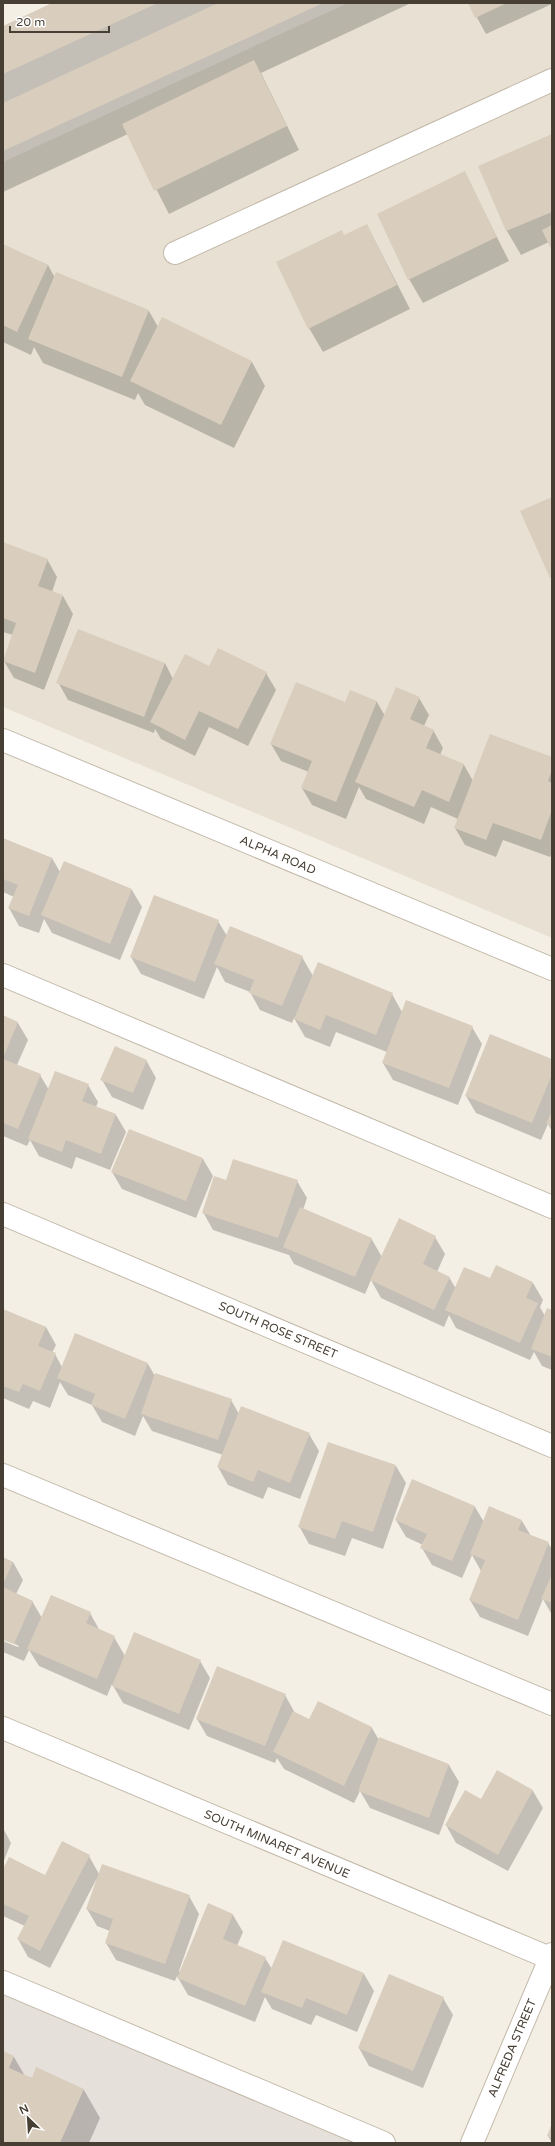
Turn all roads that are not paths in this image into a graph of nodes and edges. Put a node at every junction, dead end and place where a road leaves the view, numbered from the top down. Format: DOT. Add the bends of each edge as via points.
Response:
graph roads {
  1 [pos="552,80"];
  2 [pos="175,253"];
  3 [pos="3,740"];
  4 [pos="552,969"];
  5 [pos="3,975"];
  6 [pos="552,1207"];
  7 [pos="3,1214"];
  8 [pos="552,1446"];
  9 [pos="3,1475"];
  10 [pos="552,1704"];
  11 [pos="3,1728"];
  12 [pos="551,1957"];
  13 [pos="3,1982"];
  14 [pos="384,2143"];
  15 [pos="472,2143"];
  1 -- 2 [label="street"];
  3 -- 4 [label="street, ALPHA ROAD"];
  5 -- 6 [label="street"];
  7 -- 8 [label="street, SOUTH ROSE STREET"];
  9 -- 10 [label="street"];
  11 -- 12 [label="street, SOUTH MINARET AVENUE"];
  12 -- 15 [label="street, ALFREDA STREET"];
  13 -- 14 [label="street"];
}
